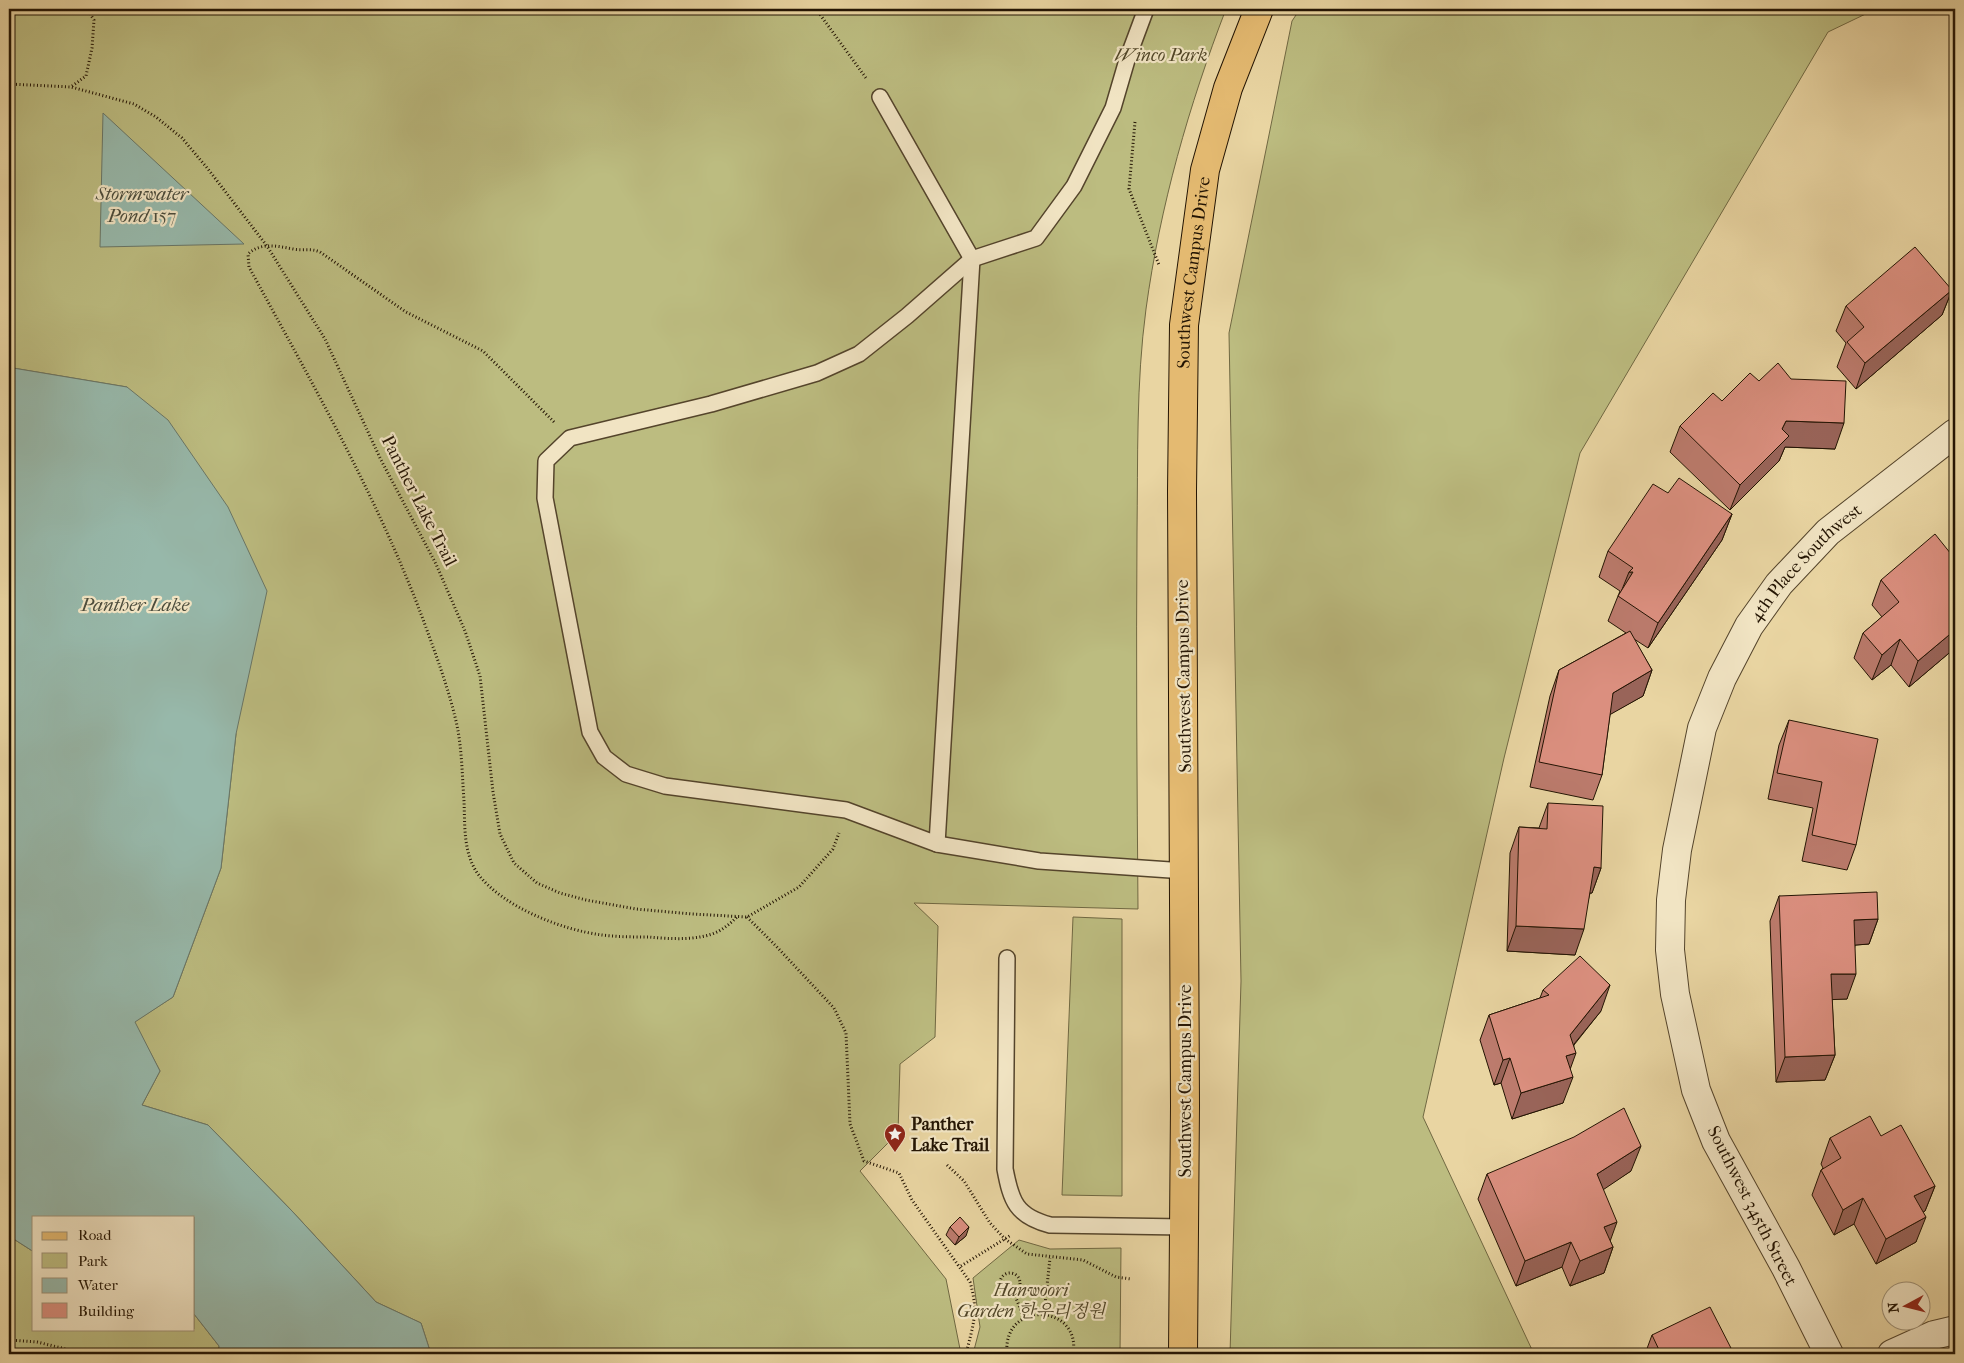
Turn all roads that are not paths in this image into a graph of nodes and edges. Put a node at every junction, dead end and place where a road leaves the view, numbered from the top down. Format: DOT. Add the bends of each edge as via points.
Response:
graph roads {
  1 [pos="1146,9"];
  2 [pos="1259,9"];
  3 [pos="880,97"];
  4 [pos="972,259"];
  5 [pos="1955,433"];
  6 [pos="1702,728"];
  7 [pos="937,844"];
  8 [pos="1185,871"];
  9 [pos="1007,958"];
  10 [pos="1184,1227"];
  11 [pos="1955,1330"];
  12 [pos="1183,1354"];
  13 [pos="1829,1354"];
  14 [pos="1892,1354"];
  1 -- 4 [label="lane" via="1113,108 1074,186 1036,238"];
  2 -- 8 [label="main road, Southwest Campus Drive" via="1228,88 1205,170 1184,325"];
  3 -- 4 [label="lane"];
  4 -- 7 [label="lane"];
  4 -- 7 [label="lane" via="859,354 817,373 711,404 570,438 546,461 544,498 590,732 604,757 626,774 665,786 846,810"];
  5 -- 6 [label="street, 4th Place Southwest" via="1828,532 1779,584 1749,626 1722,678"];
  6 -- 13 [label="street, Southwest 345th Street" via="1677,850 1671,900 1670,950 1684,1041 1696,1090 1716,1141"];
  7 -- 8 [label="lane" via="1039,861"];
  8 -- 10 [label="main road, Southwest Campus Drive"];
  9 -- 10 [label="lane" via="1005,1169 1010,1193 1021,1210 1034,1221 1050,1225"];
  10 -- 12 [label="main road, Southwest Campus Drive"];
  11 -- 14 [label="street" via="1934,1335"];
}
